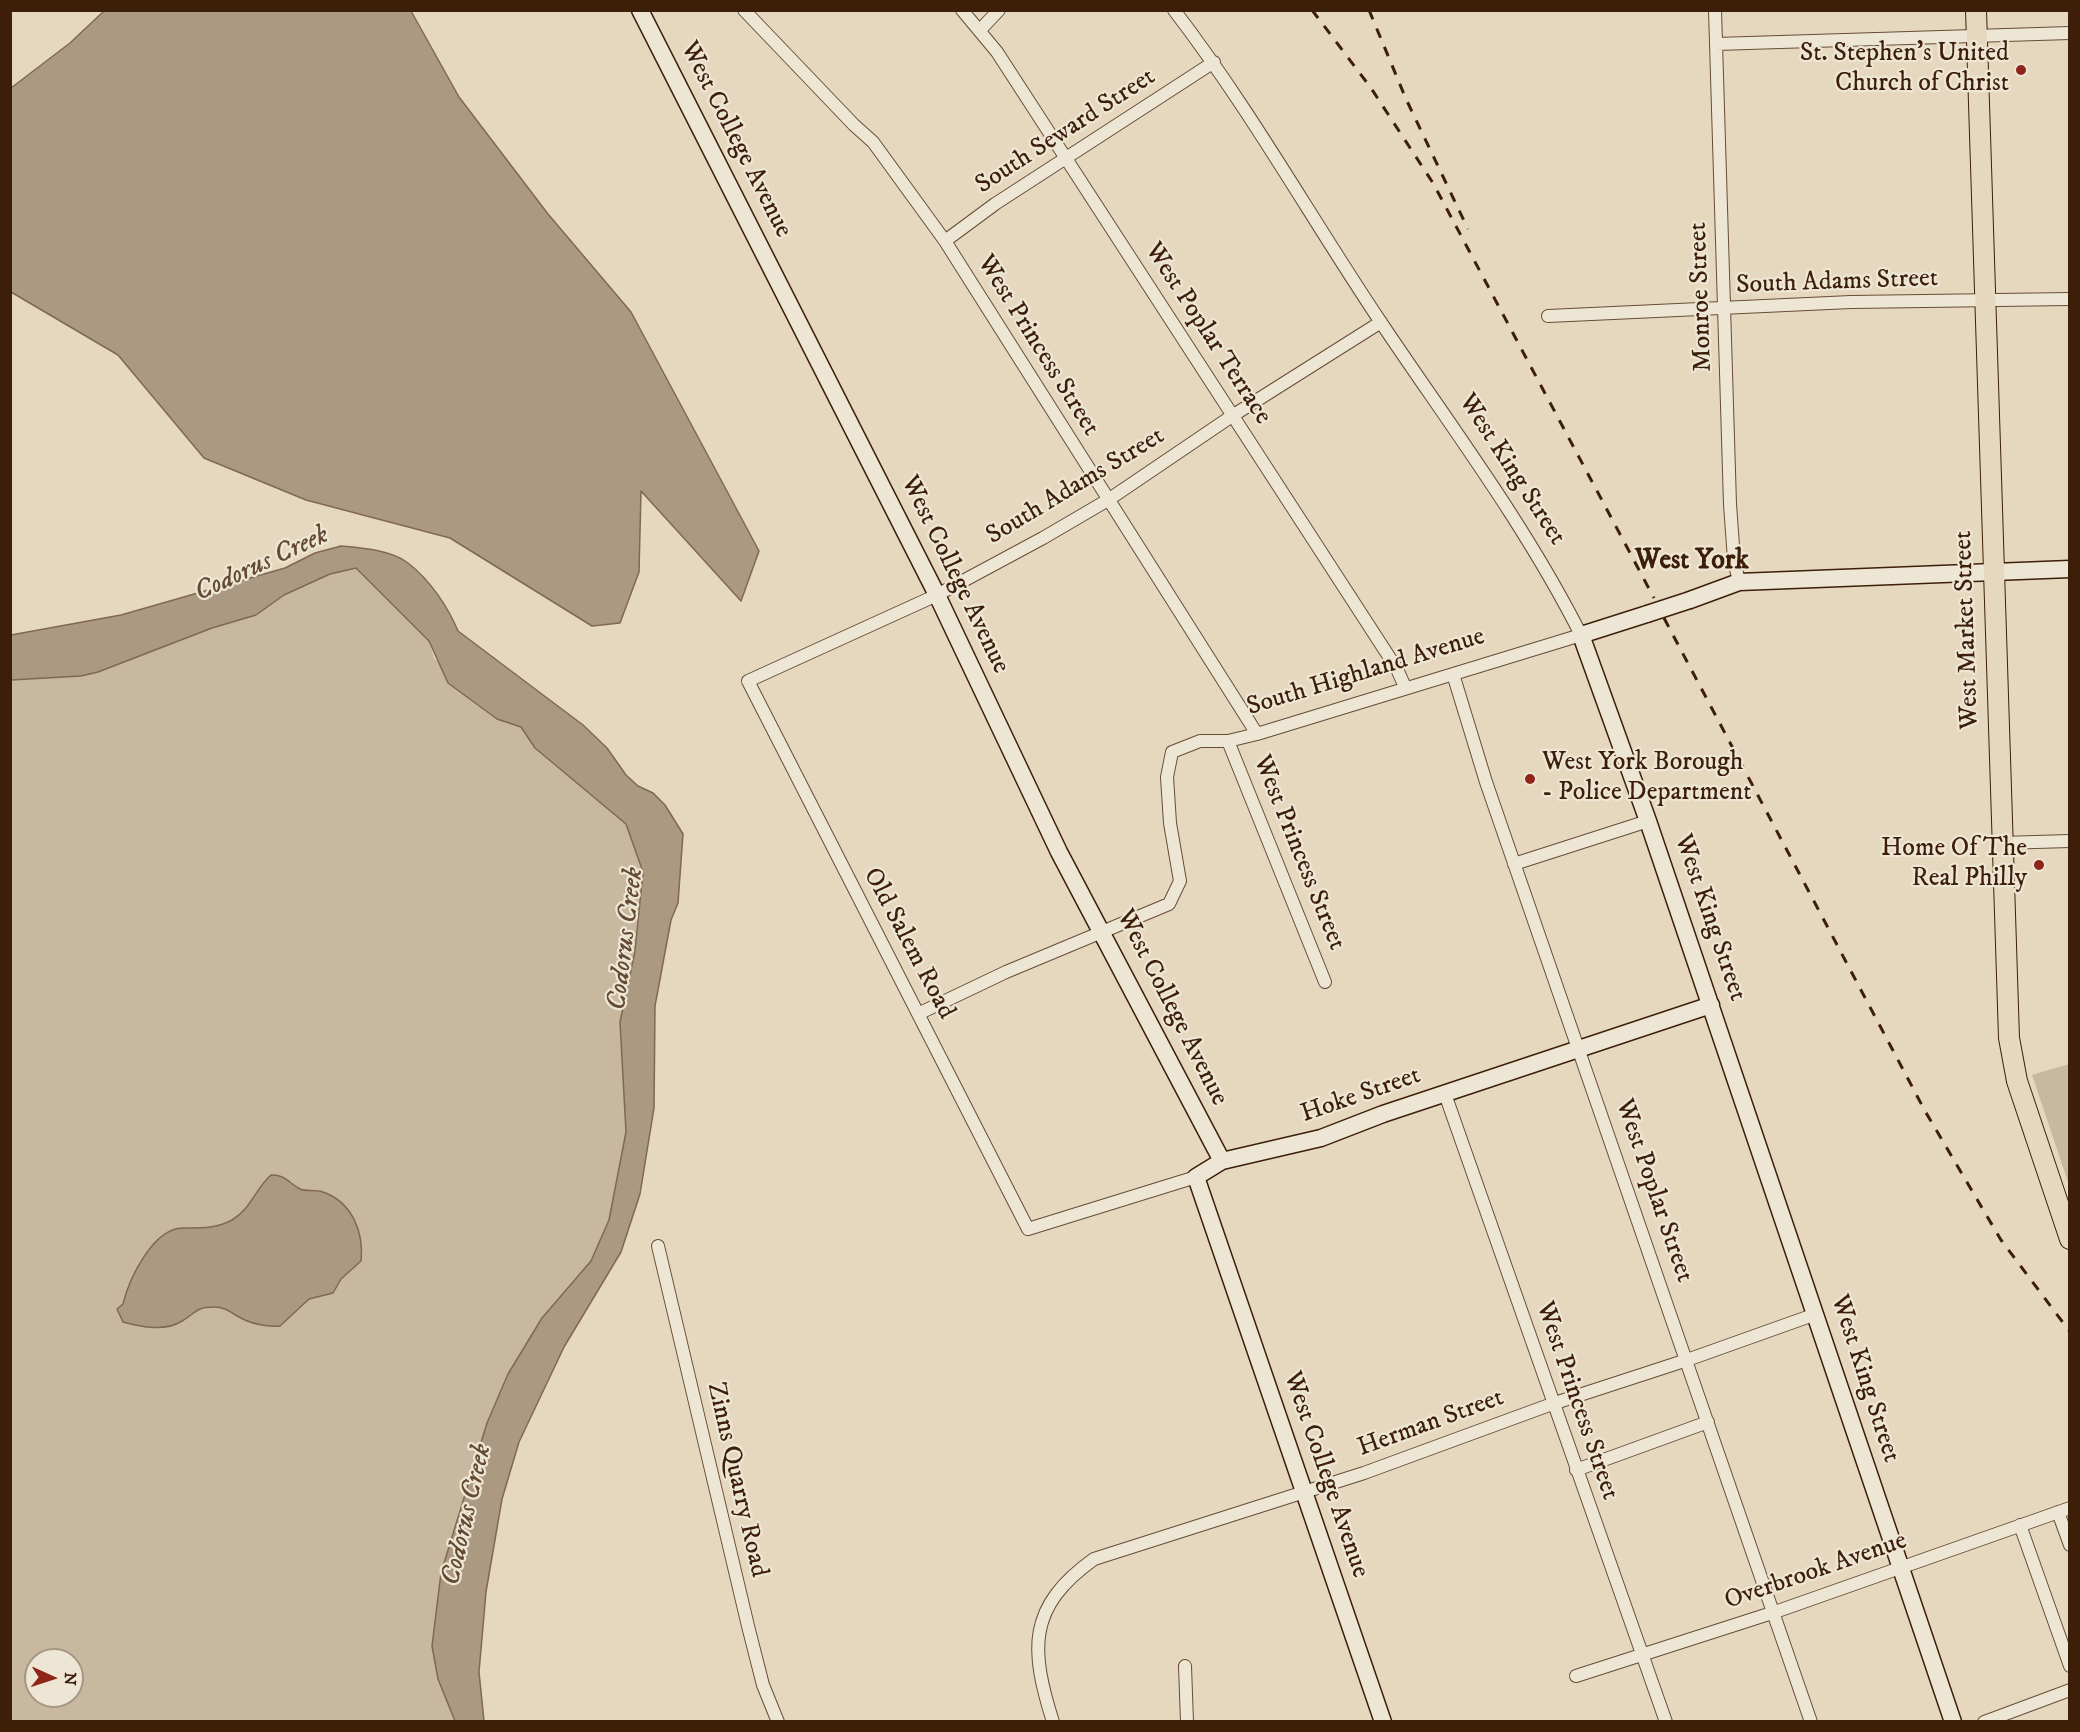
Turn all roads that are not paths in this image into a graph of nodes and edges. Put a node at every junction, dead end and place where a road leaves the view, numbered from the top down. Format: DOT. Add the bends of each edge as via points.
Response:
graph roads {
  1 [pos="640,10"];
  2 [pos="744,10"];
  3 [pos="962,10"];
  4 [pos="999,10"];
  5 [pos="1174,10"];
  6 [pos="1715,10"];
  7 [pos="1976,10"];
  8 [pos="980,30"];
  9 [pos="2070,33"];
  10 [pos="1977,36"];
  11 [pos="1716,44"];
  12 [pos="1214,62"];
  13 [pos="1066,157"];
  14 [pos="945,241"];
  15 [pos="2070,299"];
  16 [pos="1985,301"];
  17 [pos="1726,309"];
  18 [pos="1548,316"];
  19 [pos="1381,322"];
  20 [pos="1232,416"];
  21 [pos="1108,500"];
  22 [pos="2070,569"];
  23 [pos="1993,572"];
  24 [pos="1739,582"];
  25 [pos="937,594"];
  26 [pos="1581,635"];
  27 [pos="1453,674"];
  28 [pos="748,681"];
  29 [pos="1405,687"];
  30 [pos="1257,734"];
  31 [pos="1228,741"];
  32 [pos="1648,821"];
  33 [pos="2070,841"];
  34 [pos="2001,843"];
  35 [pos="1514,864"];
  36 [pos="1102,930"];
  37 [pos="1325,982"];
  38 [pos="1711,1005"];
  39 [pos="920,1013"];
  40 [pos="1580,1048"];
  41 [pos="1445,1094"];
  42 [pos="1222,1161"];
  43 [pos="1196,1177"];
  44 [pos="1028,1229"];
  45 [pos="2070,1239"];
  46 [pos="658,1246"];
  47 [pos="1816,1314"];
  48 [pos="1687,1360"];
  49 [pos="1552,1404"];
  50 [pos="1708,1422"];
  51 [pos="1576,1470"];
  52 [pos="1304,1492"];
  53 [pos="2064,1510"];
  54 [pos="2020,1525"];
  55 [pos="2070,1545"];
  56 [pos="1900,1567"];
  57 [pos="1775,1612"];
  58 [pos="1642,1654"];
  59 [pos="1185,1666"];
  60 [pos="2070,1666"];
  61 [pos="1576,1676"];
  62 [pos="2070,1690"];
  63 [pos="778,1722"];
  64 [pos="1053,1722"];
  65 [pos="1187,1722"];
  66 [pos="1383,1722"];
  67 [pos="1666,1722"];
  68 [pos="1811,1722"];
  69 [pos="1953,1722"];
  70 [pos="1984,1722"];
  1 -- 25 [label="street, West College Avenue"];
  2 -- 14 [label="street, West Princess Street" via="873,141"];
  3 -- 8 [label="street, West Poplar Terrace"];
  4 -- 8 [label="street"];
  5 -- 12 [label="street, West King Street"];
  6 -- 11 [label="street, Monroe Street"];
  7 -- 10 [label="main road, West Market Street"];
  8 -- 13 [label="street, West Poplar Terrace"];
  9 -- 10 [label="street"];
  10 -- 11 [label="street"];
  10 -- 16 [label="main road, West Market Street"];
  11 -- 17 [label="street, Monroe Street"];
  12 -- 13 [label="street, South Seward Street"];
  12 -- 19 [label="street, West King Street"];
  13 -- 14 [label="street, South Seward Street"];
  13 -- 20 [label="street, West Poplar Terrace"];
  14 -- 21 [label="street, West Princess Street"];
  15 -- 16 [label="street, South Adams Street"];
  16 -- 17 [label="street, South Adams Street" via="1851,302"];
  16 -- 23 [label="main road, West Market Street"];
  17 -- 18 [label="street, South Adams Street"];
  17 -- 24 [label="street, Monroe Street" via="1730,504"];
  19 -- 20 [label="street, South Adams Street"];
  19 -- 26 [label="street, West King Street" via="1558,588"];
  20 -- 21 [label="street, South Adams Street"];
  20 -- 29 [label="street, West Poplar Terrace" via="1398,669"];
  21 -- 25 [label="street, South Adams Street"];
  21 -- 30 [label="street, West Princess Street"];
  22 -- 23 [label="street, South Highland Avenue"];
  23 -- 24 [label="street, South Highland Avenue"];
  23 -- 34 [label="main road, West Market Street"];
  24 -- 26 [label="street, South Highland Avenue, bridge"];
  25 -- 28 [label="street, South Adams Street"];
  25 -- 36 [label="street, West College Avenue" via="1059,852"];
  26 -- 27 [label="street, South Highland Avenue"];
  26 -- 32 [label="street, West King Street"];
  27 -- 29 [label="street, South Highland Avenue"];
  27 -- 35 [label="street, West Poplar Street"];
  28 -- 39 [label="street, Old Salem Road"];
  29 -- 30 [label="street, South Highland Avenue"];
  30 -- 31 [label="street, South Highland Avenue"];
  31 -- 36 [label="street, South Highland Avenue" via="1200,741 1172,752 1167,777 1169,811 1180,881 1169,904"];
  31 -- 37 [label="street, West Princess Street"];
  32 -- 35 [label="street"];
  32 -- 38 [label="street, West King Street"];
  33 -- 34 [label="street"];
  34 -- 45 [label="main road, West Market Street" via="2011,1056"];
  35 -- 40 [label="street, West Poplar Street"];
  36 -- 39 [label="street, South Highland Avenue"];
  36 -- 42 [label="street, West College Avenue"];
  38 -- 40 [label="street, Hoke Street"];
  38 -- 47 [label="street, West King Street"];
  39 -- 44 [label="street, Old Salem Road"];
  40 -- 41 [label="street, Hoke Street"];
  40 -- 48 [label="street, West Poplar Street"];
  41 -- 42 [label="street, Hoke Street" via="1312,1141"];
  41 -- 49 [label="street, West Princess Street"];
  42 -- 43 [label="street, Hoke Street"];
  43 -- 44 [label="street, Hoke Street"];
  43 -- 52 [label="street, West College Avenue"];
  46 -- 63 [label="street, Zinns Quarry Road" via="753,1646"];
  47 -- 48 [label="street, Herman Street"];
  47 -- 56 [label="street, West King Street"];
  48 -- 49 [label="street, Herman Street"];
  48 -- 50 [label="street, West Poplar Street"];
  49 -- 51 [label="street, West Princess Street"];
  49 -- 52 [label="street, Herman Street"];
  50 -- 51 [label="street"];
  50 -- 57 [label="street, West Poplar Street"];
  51 -- 58 [label="street, West Princess Street"];
  52 -- 64 [label="street, Herman Street" via="1094,1559 1073,1574 1044,1611 1038,1638 1038,1663"];
  52 -- 66 [label="street, West College Avenue"];
  53 -- 54 [label="street, Overbrook Avenue"];
  53 -- 55 [label="street"];
  54 -- 56 [label="street, Overbrook Avenue"];
  54 -- 60 [label="street"];
  56 -- 57 [label="street, Overbrook Avenue"];
  56 -- 69 [label="street, West King Street"];
  57 -- 58 [label="street, Overbrook Avenue"];
  57 -- 68 [label="street, West Poplar Street"];
  58 -- 61 [label="street, Overbrook Avenue"];
  58 -- 67 [label="street, West Princess Street"];
  59 -- 65 [label="street"];
  62 -- 70 [label="street"];
}
